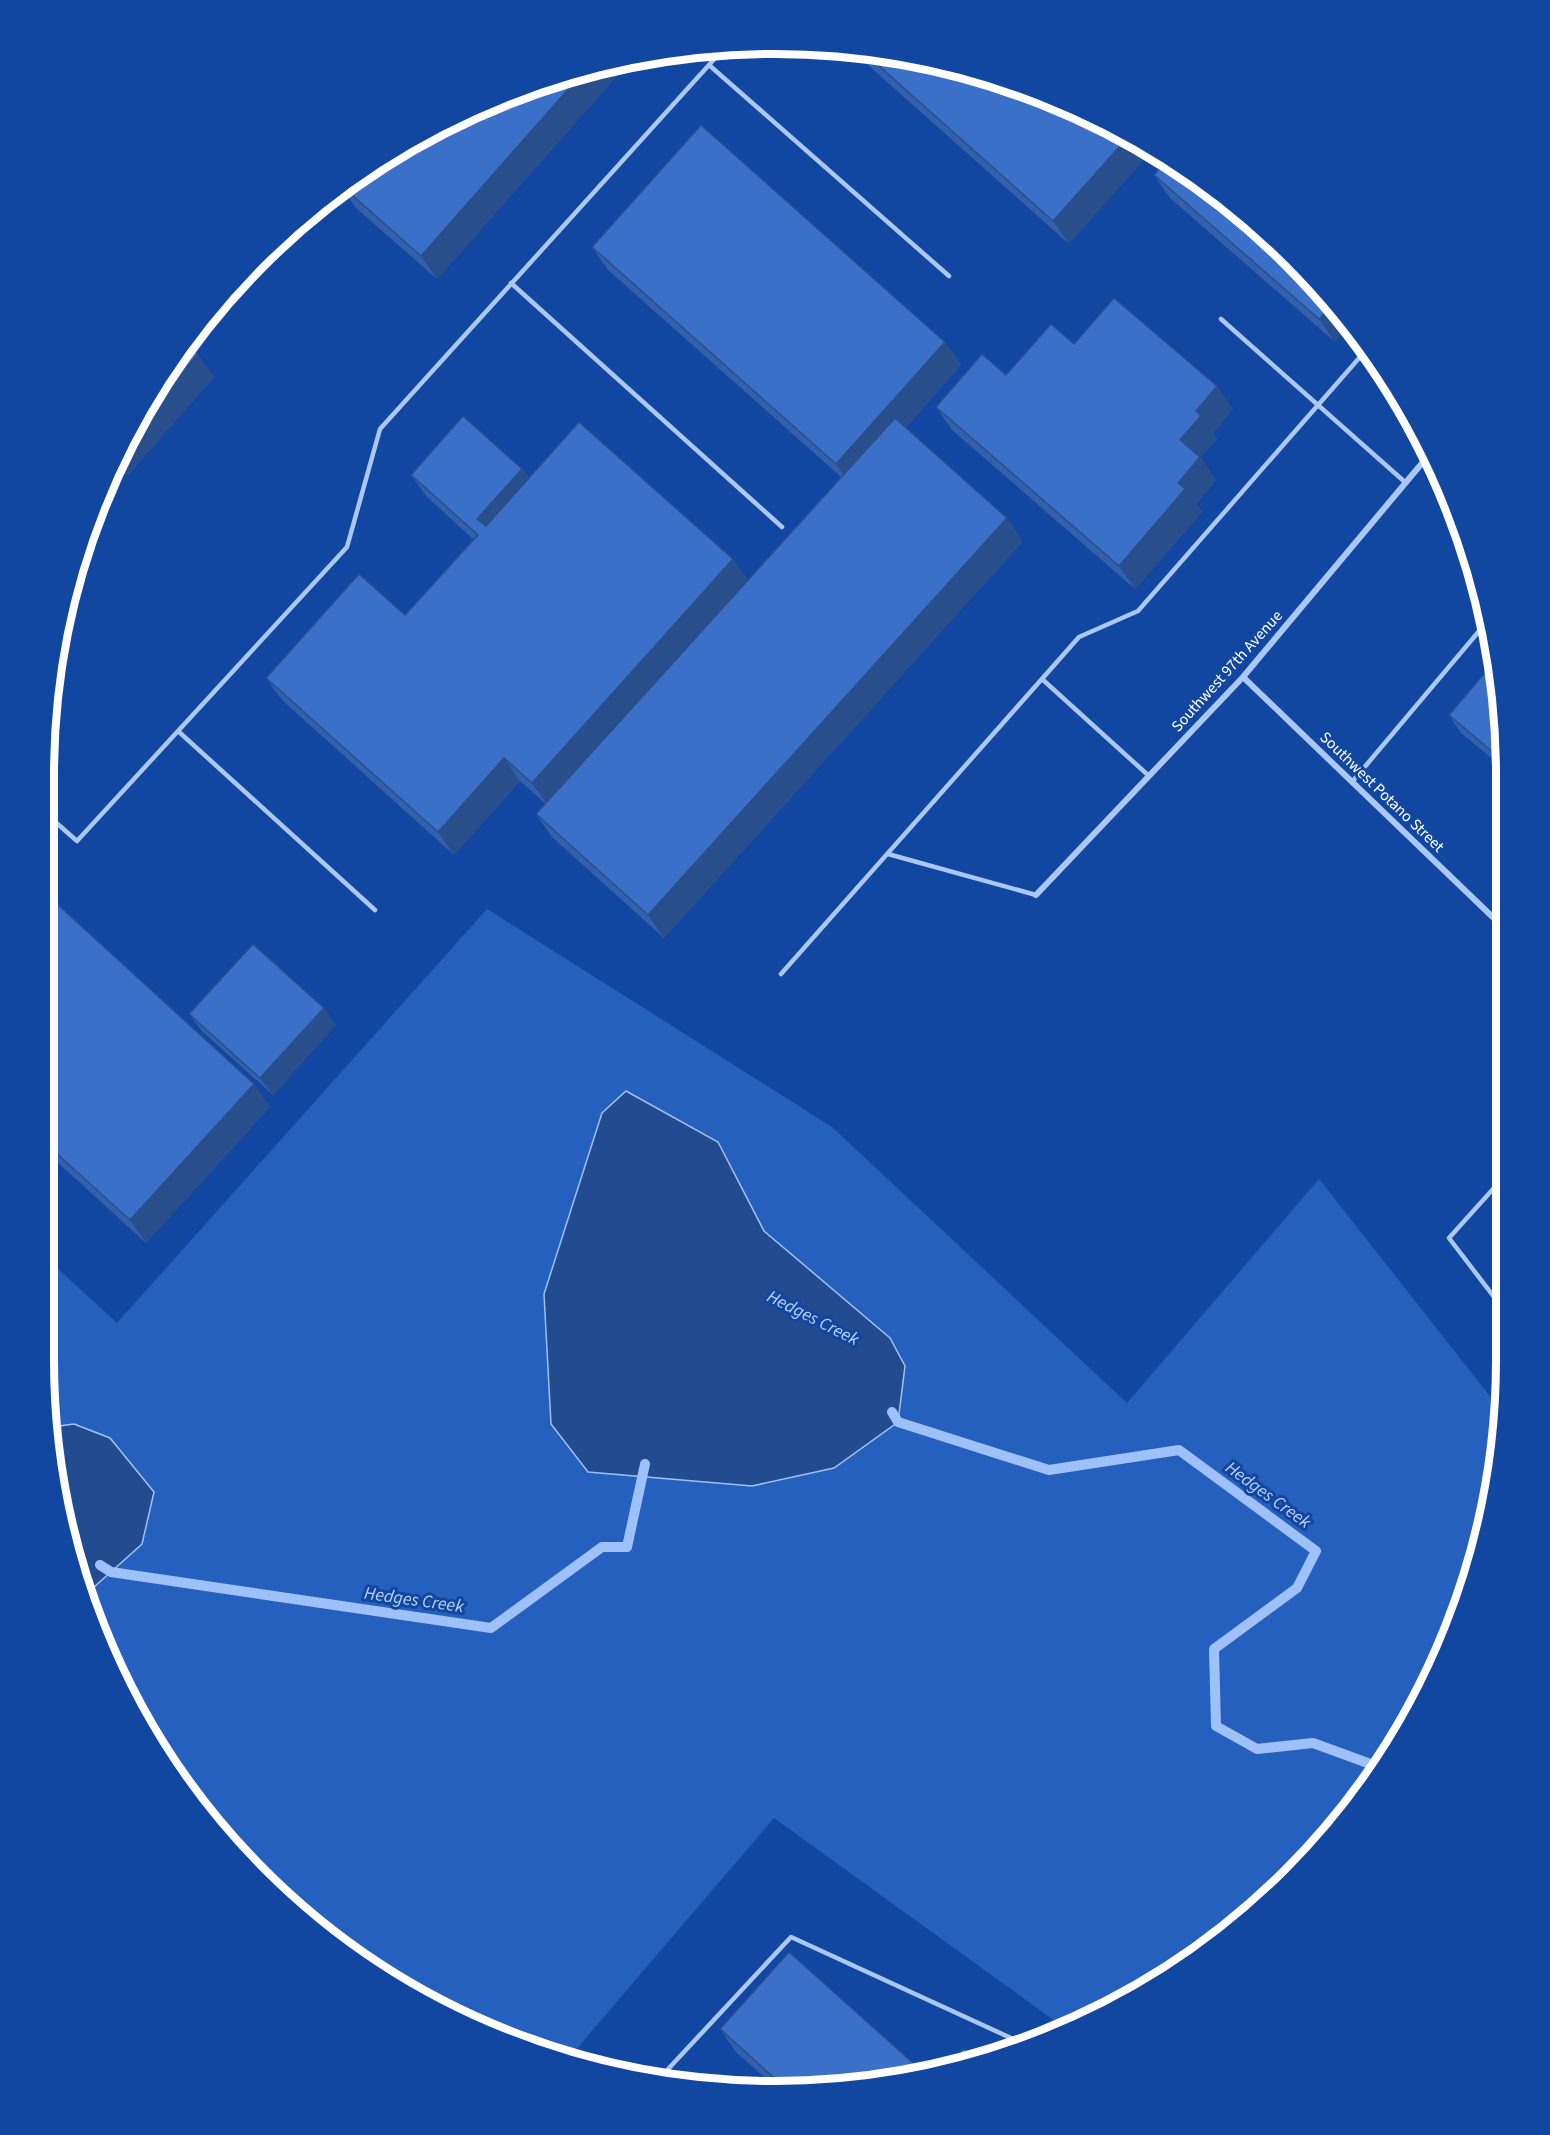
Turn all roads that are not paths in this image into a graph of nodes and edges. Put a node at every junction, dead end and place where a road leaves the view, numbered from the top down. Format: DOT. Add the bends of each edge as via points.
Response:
graph roads {
  1 [pos="716,57"];
  2 [pos="709,65"];
  3 [pos="949,276"];
  4 [pos="511,284"];
  5 [pos="1221,320"];
  6 [pos="1361,355"];
  7 [pos="1317,405"];
  8 [pos="1424,461"];
  9 [pos="1406,483"];
  10 [pos="782,527"];
  11 [pos="1481,629"];
  12 [pos="1243,676"];
  13 [pos="1042,679"];
  14 [pos="178,731"];
  15 [pos="1149,776"];
  16 [pos="1352,782"];
  17 [pos="54,821"];
  18 [pos="888,854"];
  19 [pos="1036,895"];
  20 [pos="375,910"];
  21 [pos="1496,920"];
  22 [pos="781,974"];
  23 [pos="1496,1186"];
  24 [pos="1496,1300"];
  25 [pos="1015,2040"];
  26 [pos="665,2072"];
  1 -- 2 [label="lane"];
  2 -- 3 [label="lane"];
  2 -- 4 [label="lane"];
  4 -- 10 [label="lane"];
  4 -- 14 [label="lane" via="380,429 347,547"];
  5 -- 7 [label="lane"];
  6 -- 7 [label="lane"];
  7 -- 9 [label="lane"];
  7 -- 13 [label="lane" via="1138,611 1079,637"];
  8 -- 9 [label="street, Southwest 97th Avenue"];
  9 -- 12 [label="street, Southwest 97th Avenue"];
  11 -- 16 [label="lane"];
  12 -- 15 [label="street, Southwest 97th Avenue"];
  12 -- 16 [label="street, Southwest Potano Street"];
  13 -- 15 [label="lane"];
  13 -- 18 [label="lane"];
  14 -- 17 [label="lane" via="77,841"];
  14 -- 20 [label="lane"];
  15 -- 19 [label="street, Southwest 97th Avenue"];
  16 -- 21 [label="street, Southwest Potano Street"];
  18 -- 19 [label="lane"];
  18 -- 22 [label="lane"];
  23 -- 24 [label="lane" via="1449,1238"];
  25 -- 26 [label="lane" via="791,1937"];
}
